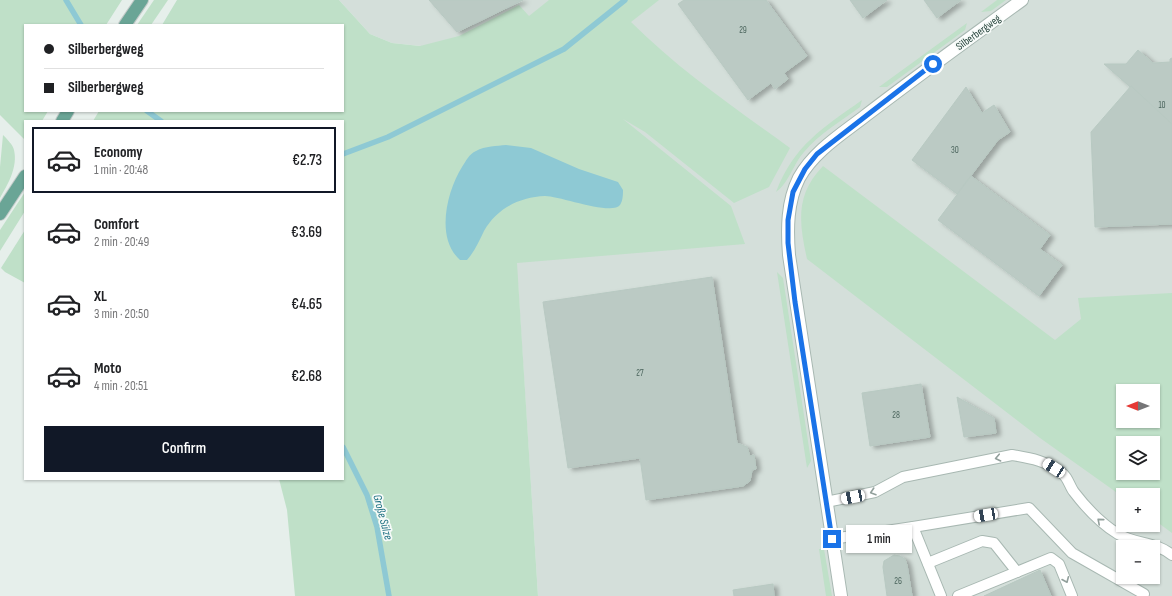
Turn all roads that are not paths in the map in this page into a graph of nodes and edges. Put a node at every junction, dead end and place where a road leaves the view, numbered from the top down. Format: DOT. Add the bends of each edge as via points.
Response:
graph roads {
  1 [pos="142,0"];
  2 [pos="1022,0"];
  3 [pos="126,24"];
  4 [pos="24,178"];
  5 [pos="0,214"];
  6 [pos="826,502"];
  7 [pos="913,527"];
  8 [pos="832,539"];
  9 [pos="1172,555"];
  10 [pos="928,563"];
  11 [pos="1017,572"];
  12 [pos="1144,594"];
  13 [pos="841,596"];
  14 [pos="941,596"];
  15 [pos="958,596"];
  16 [pos="1072,596"];
  1 -- 3 [label="main road"];
  2 -- 6 [label="street, Silberbergweg" via="909,81 827,146 809,163 793,192 788,220 789,256"];
  4 -- 5 [label="main road"];
  6 -- 8 [label="street, Silberbergweg"];
  9 -- 6 [label="lane, one-way" via="1152,545 1135,542 1102,524 1086,508 1064,474 1044,462 1026,457 1012,456 903,477 875,492"];
  7 -- 8 [label="lane"];
  7 -- 10 [label="lane"];
  7 -- 12 [label="lane" via="1029,508 1072,553"];
  8 -- 13 [label="street, Silberbergweg"];
  10 -- 11 [label="lane" via="982,541 994,543"];
  10 -- 14 [label="lane"];
  11 -- 15 [label="lane"];
  11 -- 16 [label="lane, one-way" via="1051,558 1059,564"];
}
